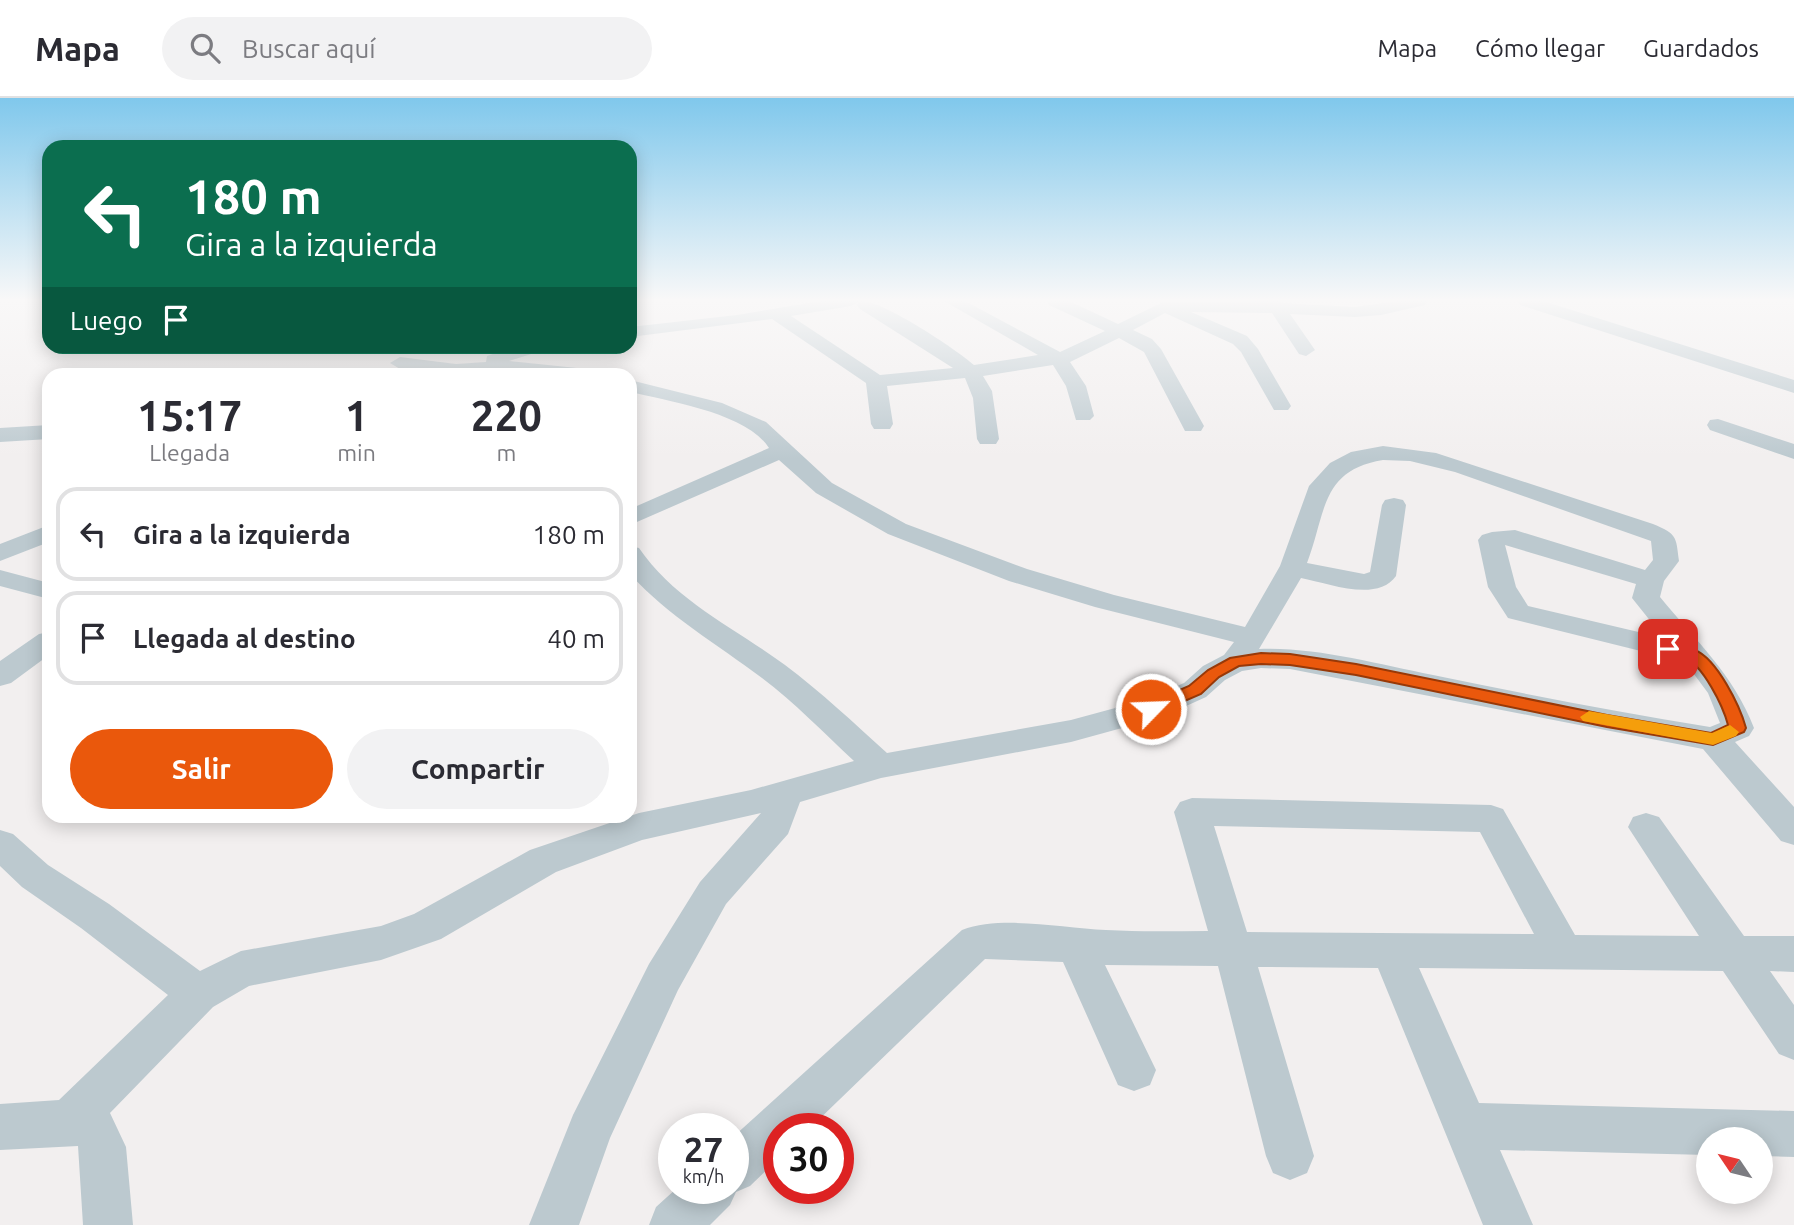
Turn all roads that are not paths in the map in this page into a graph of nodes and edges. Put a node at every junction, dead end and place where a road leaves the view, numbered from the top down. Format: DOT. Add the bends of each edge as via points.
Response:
graph roads {
  1 [pos="411,354"];
  2 [pos="513,354"];
  3 [pos="835,354"];
  4 [pos="945,354"];
  5 [pos="1049,354"];
  6 [pos="1077,354"];
  7 [pos="1154,354"];
  8 [pos="1252,354"];
  9 [pos="1690,354"];
  10 [pos="1059,359"];
  11 [pos="394,368"];
  12 [pos="470,368"];
  13 [pos="498,368"];
  14 [pos="518,368"];
  15 [pos="969,372"];
  16 [pos="876,381"];
  17 [pos="1794,387"];
  18 [pos="637,388"];
  19 [pos="1281,406"];
  20 [pos="1083,416"];
  21 [pos="882,424"];
  22 [pos="1718,425"];
  23 [pos="1193,426"];
  24 [pos="42,432"];
  25 [pos="0,435"];
  26 [pos="988,439"];
  27 [pos="782,451"];
  28 [pos="1794,452"];
  29 [pos="1394,505"];
  30 [pos="637,515"];
  31 [pos="42,536"];
  32 [pos="0,553"];
  33 [pos="637,566"];
  34 [pos="1293,568"];
  35 [pos="0,578"];
  36 [pos="1651,580"];
  37 [pos="42,589"];
  38 [pos="42,646"];
  39 [pos="1244,650"];
  40 [pos="1692,654"];
  41 [pos="0,676"];
  42 [pos="1713,739"];
  43 [pos="881,766"];
  44 [pos="786,793"];
  45 [pos="1646,827"];
  46 [pos="1794,831"];
  47 [pos="0,844"];
  48 [pos="1076,947"];
  49 [pos="1234,949"];
  50 [pos="1390,949"];
  51 [pos="1563,950"];
  52 [pos="1733,952"];
  53 [pos="1794,954"];
  54 [pos="198,994"];
  55 [pos="1794,1040"];
  56 [pos="1134,1070"];
  57 [pos="69,1122"];
  58 [pos="1466,1126"];
  59 [pos="0,1127"];
  60 [pos="1794,1134"];
  61 [pos="749,1155"];
  62 [pos="1290,1156"];
  63 [pos="696,1204"];
  64 [pos="108,1225"];
  65 [pos="554,1225"];
  66 [pos="674,1225"];
  67 [pos="1508,1225"];
  1 -- 11 [label="street"];
  2 -- 12 [label="street"];
  3 -- 16 [label="street"];
  4 -- 15 [label="street"];
  5 -- 10 [label="street"];
  6 -- 10 [label="street"];
  7 -- 23 [label="street"];
  8 -- 19 [label="street"];
  9 -- 17 [label="street"];
  10 -- 15 [label="street"];
  10 -- 20 [label="street" via="1076,386"];
  13 -- 14 [label="street"];
  15 -- 16 [label="street"];
  15 -- 26 [label="street" via="981,388"];
  16 -- 21 [label="street"];
  18 -- 27 [label="street" via="758,424 773,435"];
  22 -- 28 [label="street"];
  24 -- 25 [label="street"];
  27 -- 30 [label="street"];
  27 -- 39 [label="street" via="824,488 897,529 1018,575"];
  29 -- 34 [label="street" via="1383,576 1375,581"];
  31 -- 32 [label="street"];
  33 -- 43 [label="street" via="676,602 777,674"];
  34 -- 36 [label="street" via="1320,488 1331,475 1351,462 1400,452 1480,471 1663,537 1667,561"];
  34 -- 39 [label="street"];
  35 -- 37 [label="street"];
  36 -- 40 [label="street" via="1646,598"];
  36 -- 40 [label="street" via="1515,538 1491,540 1505,599 1518,612"];
  38 -- 41 [label="street"];
  39 -- 42 [label="street" via="1261,658 1356,670"];
  39 -- 43 [label="street" via="1195,690 1151,709 1071,731"];
  40 -- 42 [label="street" via="1720,686 1738,728"];
  42 -- 46 [label="street"];
  43 -- 44 [label="street"];
  44 -- 54 [label="street" via="639,827 543,861 427,927 382,943 241,969"];
  44 -- 65 [label="street" via="775,824 713,893 663,977 589,1131"];
  45 -- 52 [label="street"];
  47 -- 54 [label="street" via="35,876"];
  48 -- 49 [label="street"];
  48 -- 56 [label="street"];
  48 -- 61 [label="street" via="976,942"];
  49 -- 50 [label="street"];
  49 -- 51 [label="street" via="1192,812 1491,819"];
  49 -- 62 [label="street"];
  50 -- 51 [label="street"];
  50 -- 58 [label="street"];
  51 -- 52 [label="street"];
  52 -- 53 [label="street"];
  52 -- 55 [label="street"];
  54 -- 57 [label="street"];
  57 -- 59 [label="street"];
  57 -- 64 [label="street" via="85,1123 103,1147"];
  58 -- 60 [label="street"];
  58 -- 67 [label="street"];
  63 -- 66 [label="street"];
}
